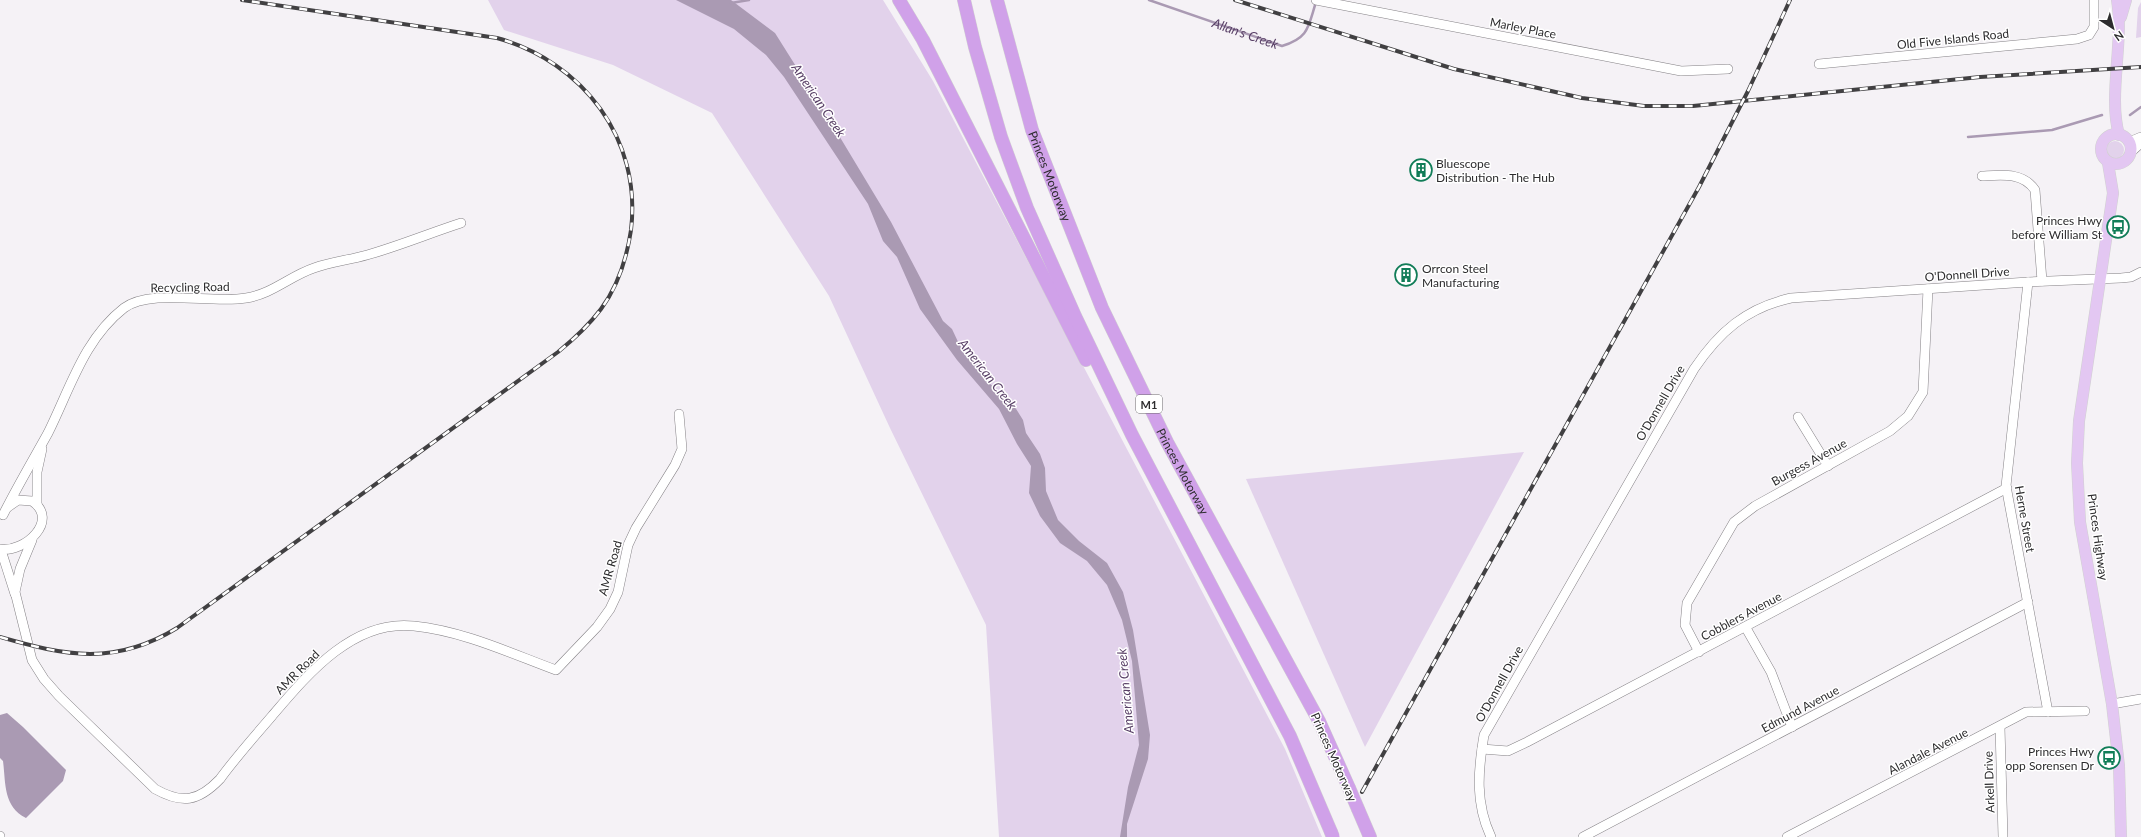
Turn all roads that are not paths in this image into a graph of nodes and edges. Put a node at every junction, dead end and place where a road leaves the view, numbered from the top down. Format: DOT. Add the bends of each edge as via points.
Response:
graph roads {
  1 [pos="899,0"];
  2 [pos="964,0"];
  3 [pos="998,0"];
  4 [pos="1316,0"];
  5 [pos="2094,0"];
  6 [pos="2117,0"];
  7 [pos="2126,0"];
  8 [pos="2120,20"];
  9 [pos="1819,64"];
  10 [pos="1728,69"];
  11 [pos="2114,135"];
  12 [pos="2141,137"];
  13 [pos="2141,143"];
  14 [pos="2130,147"];
  15 [pos="2108,163"];
  16 [pos="2123,163"];
  17 [pos="1982,176"];
  18 [pos="2112,193"];
  19 [pos="461,223"];
  20 [pos="2141,272"];
  21 [pos="2100,278"];
  22 [pos="2042,281"];
  23 [pos="2028,282"];
  24 [pos="1928,289"];
  25 [pos="679,414"];
  26 [pos="1798,417"];
  27 [pos="48,433"];
  28 [pos="1132,435"];
  29 [pos="1828,466"];
  30 [pos="2007,488"];
  31 [pos="37,504"];
  32 [pos="1,517"];
  33 [pos="32,540"];
  34 [pos="0,550"];
  35 [pos="16,597"];
  36 [pos="2028,602"];
  37 [pos="1746,628"];
  38 [pos="1699,652"];
  39 [pos="2141,699"];
  40 [pos="2112,704"];
  41 [pos="2085,711"];
  42 [pos="2048,712"];
  43 [pos="1792,727"];
  44 [pos="2000,727"];
  45 [pos="1482,749"];
  46 [pos="1332,834"];
  47 [pos="1370,837"];
  48 [pos="1491,837"];
  49 [pos="1584,837"];
  50 [pos="1787,837"];
  51 [pos="2003,837"];
  52 [pos="2121,837"];
  1 -- 28 [label="highway" via="923,40 1089,364"];
  2 -- 28 [label="highway, M1" via="999,129 1027,208"];
  3 -- 47 [label="highway, Princes Motorway / M1, bridge" via="1032,130 1102,308 1167,442 1319,721"];
  4 -- 10 [label="street, Marley Place" via="1681,71"];
  5 -- 9 [label="street, Old Five Islands Road" via="2094,27 2089,35 2077,39"];
  6 -- 8 [label="main road"];
  7 -- 8 [label="main road"];
  8 -- 11 [label="main road"];
  11 -- 14 [label="main road"];
  11 -- 15 [label="main road" via="2104,140 2100,147 2101,154"];
  12 -- 14 [label="street"];
  13 -- 14 [label="street"];
  14 -- 16 [label="main road" via="2128,158"];
  15 -- 16 [label="main road"];
  15 -- 18 [label="main road, Princes Highway"];
  16 -- 18 [label="main road, Princes Highway"];
  17 -- 22 [label="street" via="2021,178 2030,182 2035,190"];
  18 -- 21 [label="main road, Princes Highway"];
  19 -- 27 [label="street, Recycling Road" via="368,255 313,268 255,297 153,299 132,303 107,324 86,352"];
  20 -- 21 [label="street, O'Donnell Drive" via="2132,277"];
  21 -- 22 [label="street, O'Donnell Drive"];
  21 -- 40 [label="main road, Princes Highway" via="2079,422 2077,463 2080,522"];
  22 -- 23 [label="street, O'Donnell Drive"];
  23 -- 24 [label="street, O'Donnell Drive"];
  23 -- 30 [label="street, Herne Street"];
  24 -- 29 [label="street, Burgess Avenue" via="1923,392 1908,416 1890,432"];
  24 -- 45 [label="street, O'Donnell Drive" via="1791,298 1775,302 1738,321 1717,338 1694,369 1491,720 1484,735"];
  25 -- 35 [label="street, AMR Road" via="682,449 628,545 618,592 610,609 597,627 556,670 471,638 414,626 397,626 370,633 320,663 302,680 220,779 195,798 170,797 155,788 50,687 32,660"];
  26 -- 29 [label="street"];
  27 -- 31 [label="street, AMR Road" via="37,472"];
  27 -- 32 [label="street, Recycling Road"];
  28 -- 46 [label="highway, M1" via="1290,736"];
  29 -- 38 [label="street, Burgess Avenue" via="1754,506 1734,522 1687,603 1685,625"];
  30 -- 36 [label="street, Herne Street"];
  30 -- 37 [label="street, Cobblers Avenue"];
  31 -- 32 [label="street" via="29,500 18,500 9,506"];
  31 -- 33 [label="street, AMR Road" via="41,523"];
  33 -- 34 [label="street" via="17,547"];
  33 -- 35 [label="street, AMR Road" via="20,569"];
  34 -- 35 [label="street, AMR Road"];
  36 -- 42 [label="street, Herne Street"];
  36 -- 43 [label="street, Edmund Avenue"];
  37 -- 38 [label="street, Cobblers Avenue"];
  37 -- 43 [label="street" via="1771,672"];
  38 -- 45 [label="street, Cobblers Avenue" via="1508,751"];
  39 -- 40 [label="street"];
  40 -- 52 [label="main road, Princes Highway" via="2119,766"];
  41 -- 42 [label="street, Alandale Avenue"];
  42 -- 44 [label="street, Alandale Avenue" via="2026,712"];
  43 -- 49 [label="street, Edmund Avenue"];
  44 -- 50 [label="street, Alandale Avenue"];
  44 -- 51 [label="street, Arkell Drive"];
  45 -- 48 [label="street, O'Donnell Drive" via="1478,784 1483,822"];
}
